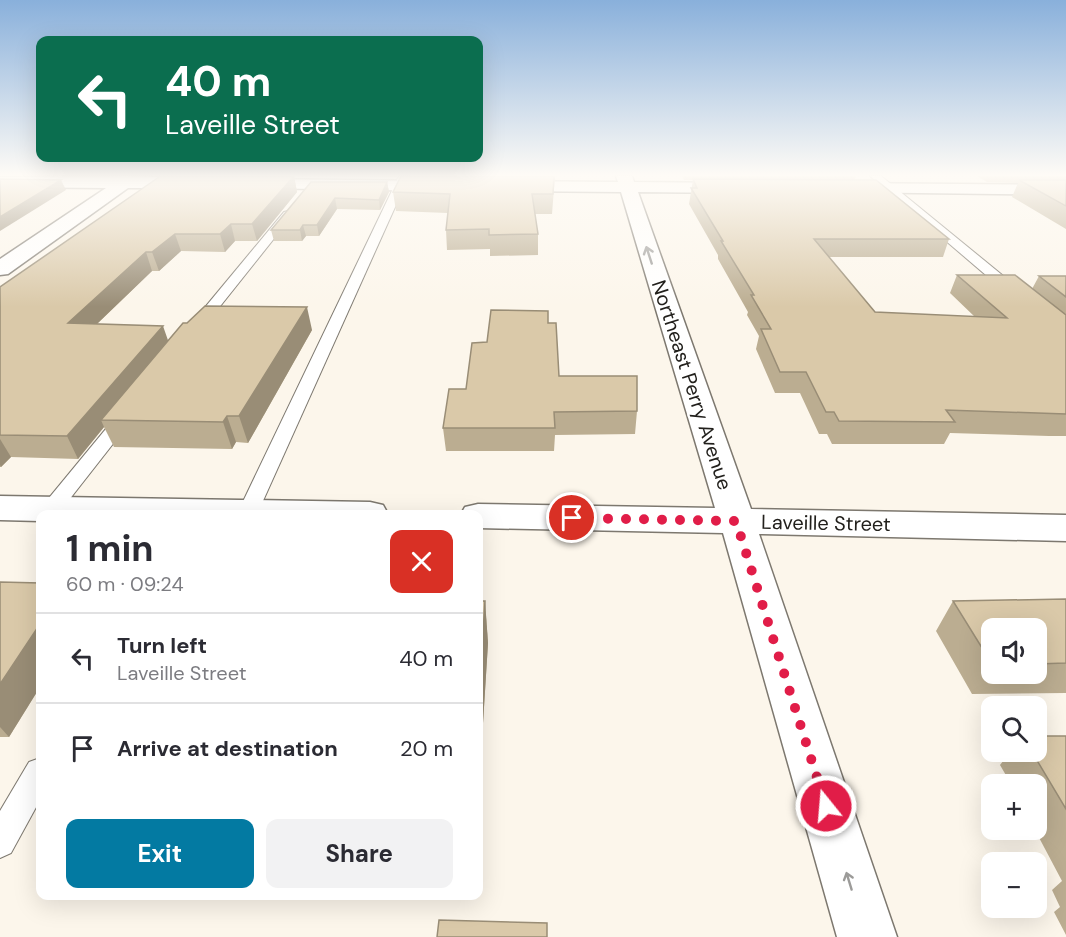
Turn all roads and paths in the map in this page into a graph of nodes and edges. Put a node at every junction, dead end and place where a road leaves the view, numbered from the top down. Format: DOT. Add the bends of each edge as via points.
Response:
graph roads {
  1 [pos="70,220"];
  2 [pos="283,220"];
  3 [pos="384,220"];
  4 [pos="637,220"];
  5 [pos="927,220"];
  6 [pos="0,269"];
  7 [pos="1022,298"];
  8 [pos="185,342"];
  9 [pos="133,407"];
  10 [pos="0,508"];
  11 [pos="51,509"];
  12 [pos="86,510"];
  13 [pos="249,510"];
  14 [pos="483,516"];
  15 [pos="736,521"];
  16 [pos="1066,528"];
  17 [pos="36,779"];
  18 [pos="0,842"];
  19 [pos="867,937"];
  1 -- 6 [label="street"];
  2 -- 8 [label="lane"];
  3 -- 13 [label="lane"];
  15 -- 4 [label="street, Northeast Perry Avenue, one-way"];
  5 -- 7 [label="lane"];
  9 -- 11 [label="lane"];
  10 -- 11 [label="street"];
  11 -- 12 [label="street"];
  14 -- 15 [label="street, Laveille Street"];
  15 -- 16 [label="street, Laveille Street"];
  19 -- 15 [label="street, Northeast Perry Avenue, one-way"];
  17 -- 18 [label="lane"];
}
